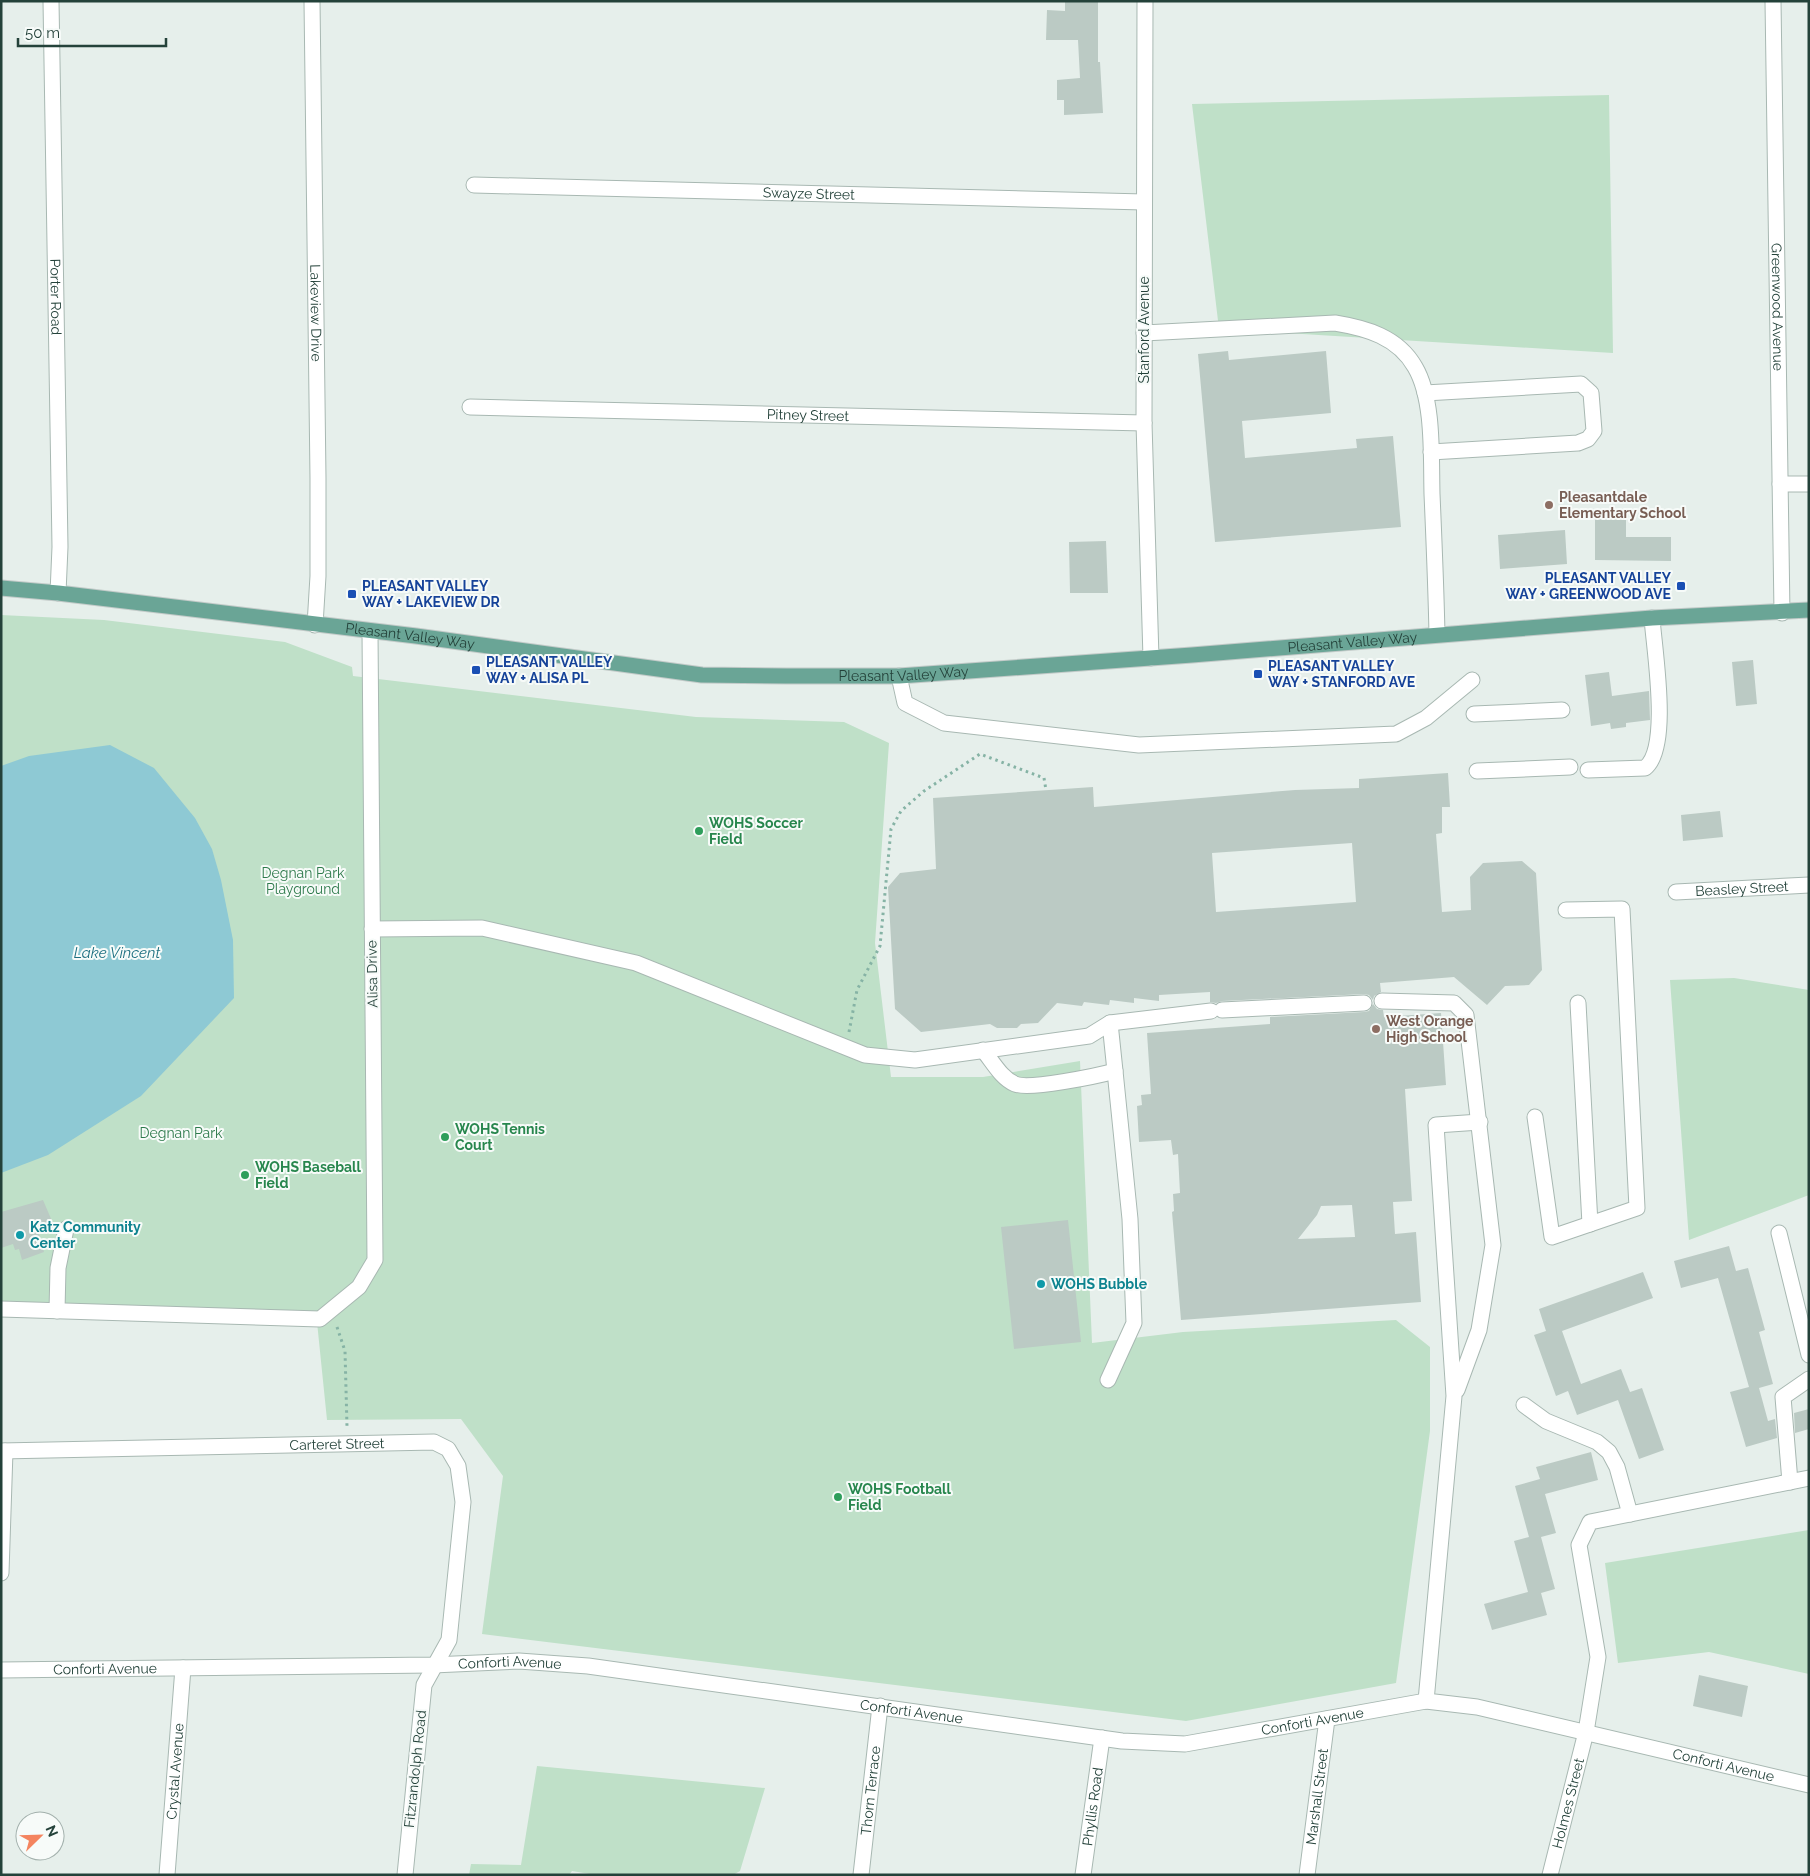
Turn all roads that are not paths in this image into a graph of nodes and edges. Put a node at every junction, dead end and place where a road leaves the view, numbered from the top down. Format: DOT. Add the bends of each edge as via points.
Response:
graph roads {
  1 [pos="51,1"];
  2 [pos="312,1"];
  3 [pos="1145,1"];
  4 [pos="1773,1"];
  5 [pos="474,185"];
  6 [pos="1144,202"];
  7 [pos="1144,333"];
  8 [pos="1425,393"];
  9 [pos="470,407"];
  10 [pos="1144,423"];
  11 [pos="1431,452"];
  12 [pos="1780,484"];
  13 [pos="1809,484"];
  14 [pos="1,588"];
  15 [pos="58,593"];
  16 [pos="1809,610"];
  17 [pos="1782,613"];
  18 [pos="1652,618"];
  19 [pos="315,625"];
  20 [pos="370,632"];
  21 [pos="1437,634"];
  22 [pos="1151,658"];
  23 [pos="899,676"];
  24 [pos="1472,680"];
  25 [pos="1562,710"];
  26 [pos="1474,714"];
  27 [pos="1570,767"];
  28 [pos="1588,770"];
  29 [pos="1478,771"];
  30 [pos="1809,885"];
  31 [pos="1676,892"];
  32 [pos="1566,910"];
  33 [pos="372,929"];
  34 [pos="1382,1001"];
  35 [pos="1364,1003"];
  36 [pos="1578,1003"];
  37 [pos="1110,1024"];
  38 [pos="984,1050"];
  39 [pos="1115,1071"];
  40 [pos="1535,1116"];
  41 [pos="1480,1122"];
  42 [pos="1590,1224"];
  43 [pos="66,1228"];
  44 [pos="1779,1233"];
  45 [pos="1,1309"];
  46 [pos="57,1311"];
  47 [pos="1809,1355"];
  48 [pos="1809,1379"];
  49 [pos="1108,1380"];
  50 [pos="1454,1396"];
  51 [pos="1524,1405"];
  52 [pos="3,1451"];
  53 [pos="1809,1478"];
  54 [pos="1790,1482"];
  55 [pos="1630,1514"];
  56 [pos="1,1573"];
  57 [pos="433,1665"];
  58 [pos="183,1668"];
  59 [pos="1,1670"];
  60 [pos="1426,1701"];
  61 [pos="880,1706"];
  62 [pos="1327,1719"];
  63 [pos="1586,1732"];
  64 [pos="1102,1738"];
  65 [pos="1809,1785"];
  66 [pos="167,1875"];
  67 [pos="405,1875"];
  68 [pos="861,1875"];
  69 [pos="1084,1875"];
  70 [pos="1307,1875"];
  71 [pos="1550,1875"];
  1 -- 15 [label="street, Porter Road" via="60,548"];
  2 -- 19 [label="street, Lakeview Drive" via="318,478"];
  3 -- 6 [label="street, Stanford Avenue"];
  4 -- 12 [label="street, Greenwood Avenue"];
  5 -- 6 [label="street, Swayze Street"];
  6 -- 7 [label="street, Stanford Avenue"];
  7 -- 8 [label="street" via="1335,323 1362,327 1386,338 1403,351 1415,367"];
  7 -- 10 [label="street, Stanford Avenue"];
  8 -- 11 [label="street"];
  8 -- 11 [label="street" via="1581,384 1591,393 1594,421 1594,431 1588,439 1578,443"];
  9 -- 10 [label="street, Pitney Street"];
  10 -- 22 [label="street, Stanford Avenue"];
  11 -- 21 [label="street"];
  12 -- 13 [label="street"];
  12 -- 17 [label="street, Greenwood Avenue"];
  14 -- 15 [label="main road, Pleasant Valley Way"];
  15 -- 19 [label="main road, Pleasant Valley Way"];
  16 -- 17 [label="main road, Pleasant Valley Way"];
  17 -- 18 [label="main road, Pleasant Valley Way"];
  18 -- 21 [label="main road, Pleasant Valley Way"];
  18 -- 28 [label="street" via="1660,722 1654,758 1645,768"];
  19 -- 20 [label="main road, Pleasant Valley Way"];
  20 -- 23 [label="main road, Pleasant Valley Way" via="702,675"];
  20 -- 33 [label="street, Alisa Drive"];
  21 -- 22 [label="main road, Pleasant Valley Way"];
  22 -- 23 [label="main road, Pleasant Valley Way"];
  23 -- 24 [label="street" via="905,703 944,723 1139,745 1396,734 1426,718"];
  25 -- 26 [label="street"];
  27 -- 29 [label="street"];
  30 -- 31 [label="street, Beasley Street"];
  32 -- 42 [label="street" via="1622,908 1637,1208"];
  33 -- 38 [label="street" via="482,928 636,963 865,1055 915,1060"];
  33 -- 46 [label="street, Alisa Drive" via="375,1260 359,1287 320,1319"];
  34 -- 41 [label="street" via="1454,1003 1466,1015"];
  35 -- 37 [label="street" via="1216,1011"];
  36 -- 42 [label="street"];
  37 -- 38 [label="street" via="1089,1036"];
  37 -- 39 [label="street"];
  38 -- 39 [label="street" via="1006,1079 1017,1085 1080,1080"];
  39 -- 49 [label="street" via="1130,1220 1134,1323"];
  40 -- 42 [label="street" via="1552,1237"];
  41 -- 50 [label="street" via="1493,1245 1479,1330"];
  41 -- 50 [label="street" via="1436,1125"];
  43 -- 46 [label="street" via="58,1268"];
  44 -- 47 [label="street"];
  45 -- 46 [label="street, Alisa Drive"];
  48 -- 54 [label="street" via="1782,1397"];
  50 -- 60 [label="street"];
  51 -- 55 [label="street" via="1546,1421 1597,1442 1610,1452"];
  52 -- 56 [label="street"];
  52 -- 57 [label="street, Carteret Street" via="434,1442 448,1449 458,1466 463,1502 449,1640"];
  53 -- 54 [label="street"];
  54 -- 55 [label="street"];
  55 -- 63 [label="street, Holmes Street" via="1590,1522 1579,1545 1598,1657"];
  57 -- 58 [label="street, Conforti Avenue"];
  57 -- 61 [label="street, Conforti Avenue" via="519,1660 588,1666"];
  57 -- 67 [label="street, Fitzrandolph Road" via="424,1685"];
  58 -- 59 [label="street, Conforti Avenue"];
  58 -- 66 [label="street, Crystal Avenue"];
  60 -- 62 [label="street, Conforti Avenue"];
  60 -- 63 [label="street, Conforti Avenue" via="1477,1706"];
  61 -- 64 [label="street, Conforti Avenue"];
  61 -- 68 [label="street, Thorn Terrace"];
  62 -- 64 [label="street, Conforti Avenue" via="1185,1744"];
  62 -- 70 [label="street, Marshall Street"];
  63 -- 65 [label="street, Conforti Avenue"];
  63 -- 71 [label="street, Holmes Street"];
  64 -- 69 [label="street, Phyllis Road"];
}
